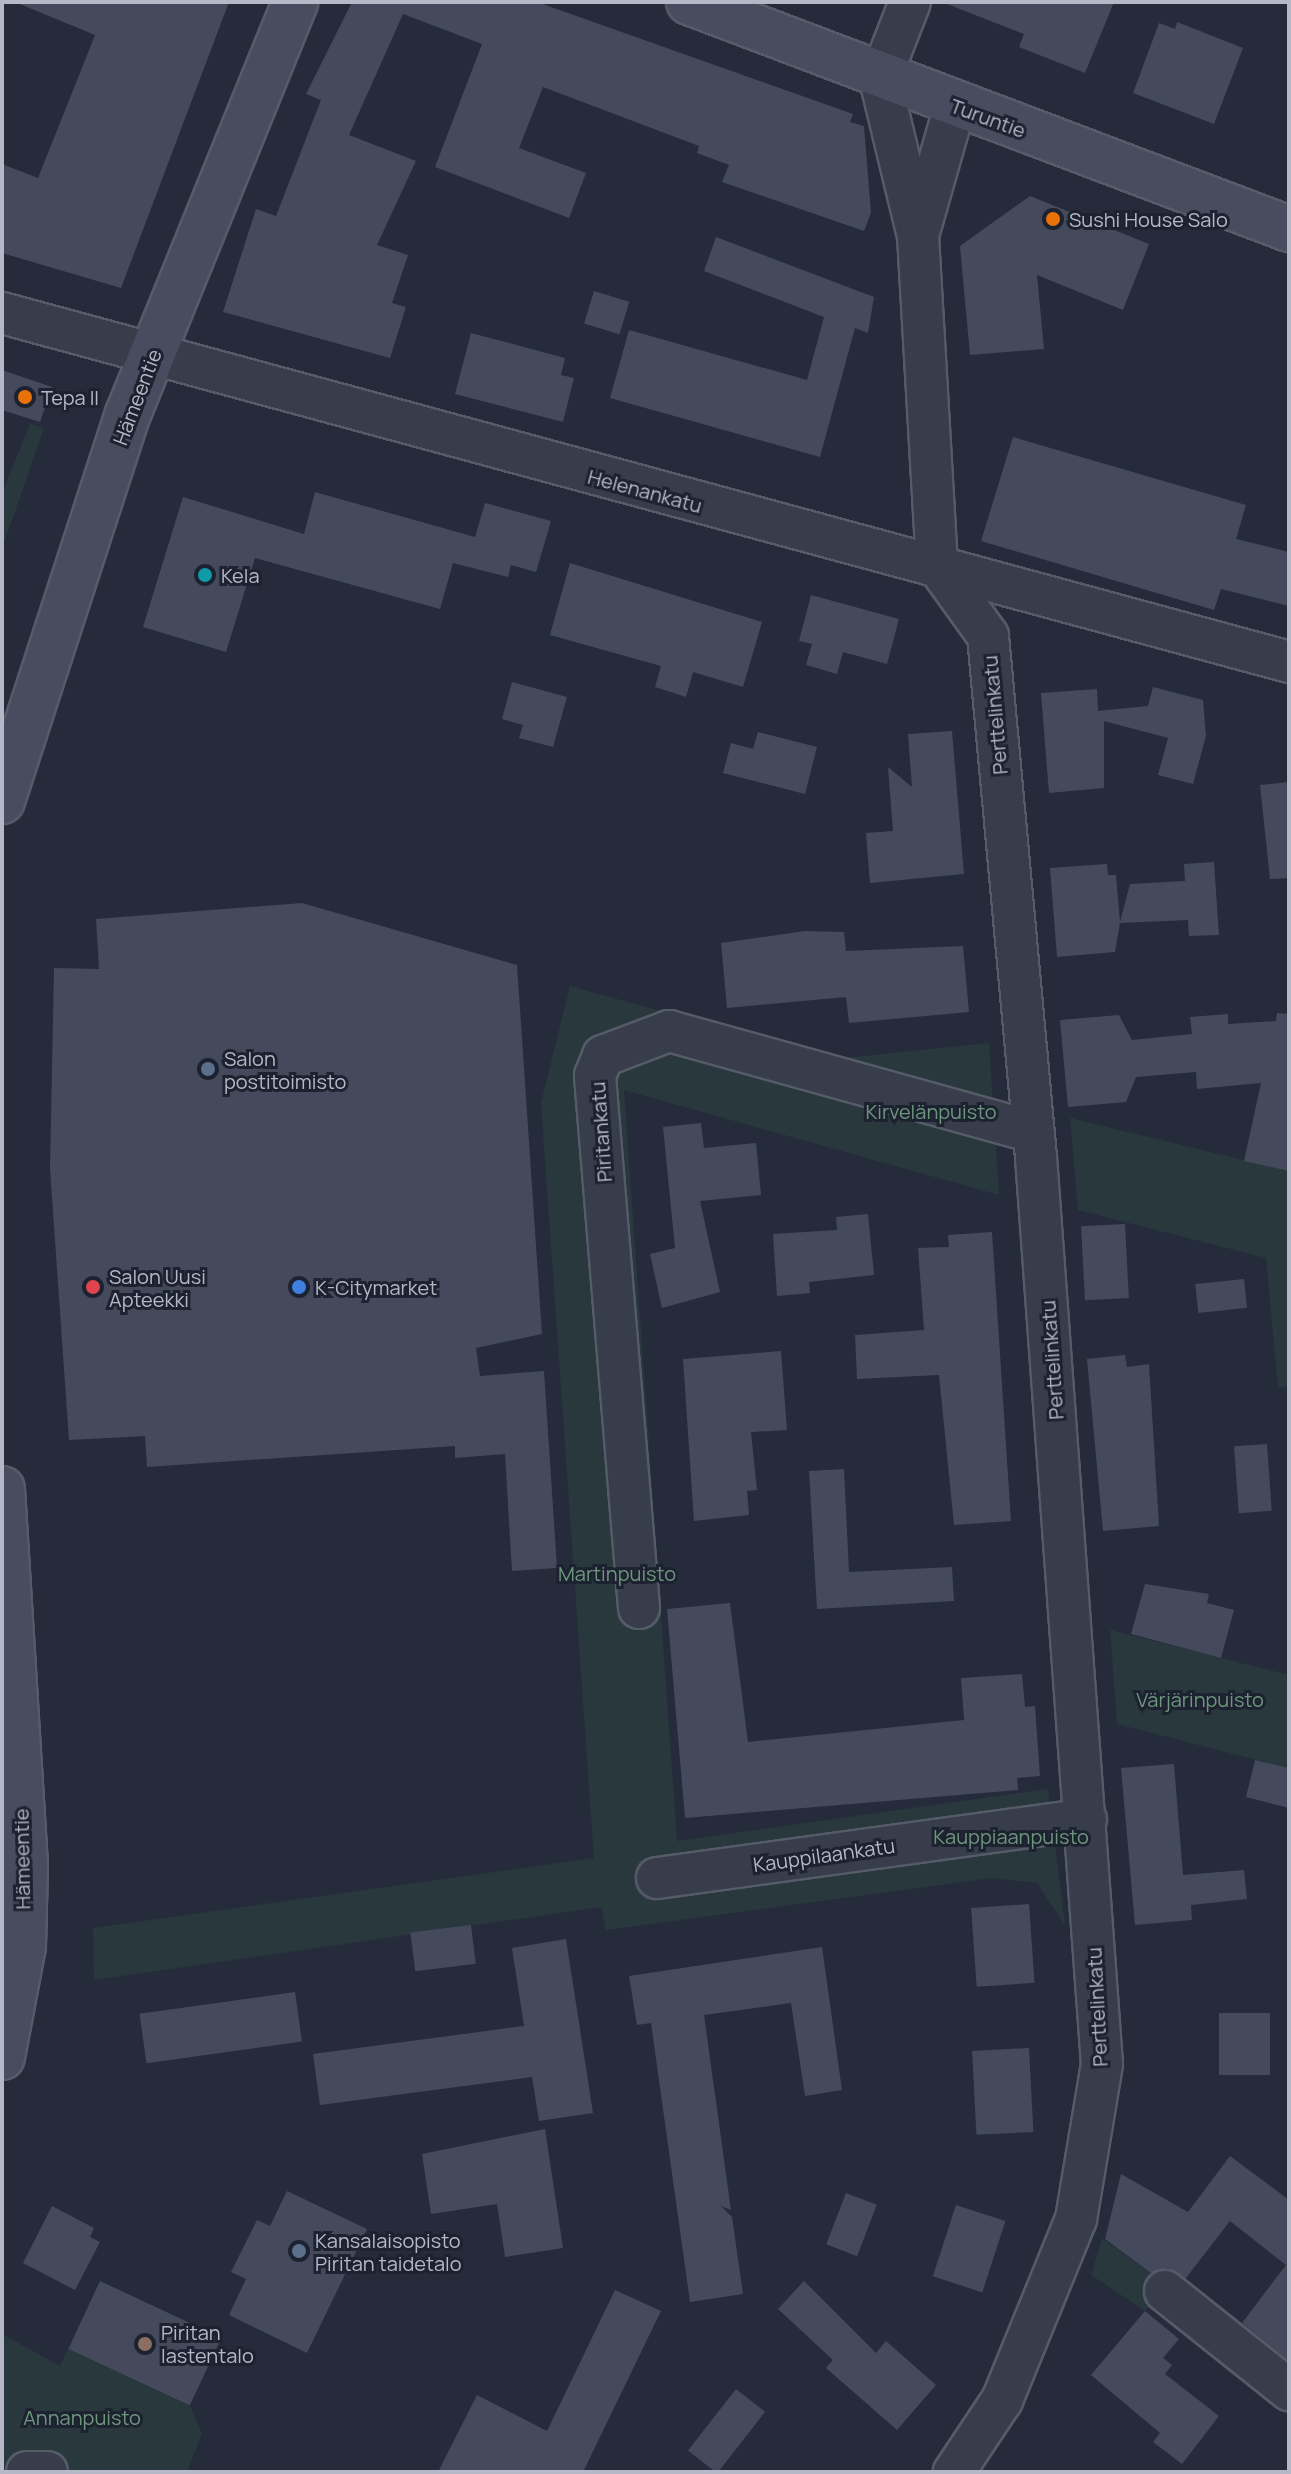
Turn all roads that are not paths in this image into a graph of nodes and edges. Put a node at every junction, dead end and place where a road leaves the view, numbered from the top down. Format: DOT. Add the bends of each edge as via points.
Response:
graph roads {
  1 [pos="295,2"];
  2 [pos="689,2"];
  3 [pos="910,2"];
  4 [pos="880,79"];
  5 [pos="955,106"];
  6 [pos="1289,229"];
  7 [pos="918,236"];
  8 [pos="2,313"];
  9 [pos="151,357"];
  10 [pos="937,565"];
  11 [pos="1289,662"];
  12 [pos="2,801"];
  13 [pos="1033,1132"];
  14 [pos="2,1489"];
  15 [pos="639,1608"];
  16 [pos="1086,1819"];
  17 [pos="657,1878"];
  18 [pos="3,2042"];
  19 [pos="1165,2291"];
  20 [pos="1289,2390"];
  21 [pos="27,2472"];
  22 [pos="47,2472"];
  23 [pos="954,2472"];
  1 -- 9 [label="main road, Hämeentie"];
  2 -- 4 [label="main road, Turuntie"];
  3 -- 4 [label="street"];
  4 -- 5 [label="main road, Turuntie"];
  4 -- 7 [label="street"];
  5 -- 6 [label="main road, Turuntie"];
  5 -- 7 [label="street"];
  7 -- 10 [label="street"];
  8 -- 9 [label="street, Helenankatu"];
  9 -- 10 [label="street, Helenankatu"];
  9 -- 12 [label="main road, Hämeentie"];
  10 -- 11 [label="street, Helenankatu"];
  10 -- 13 [label="street, Perttelinkatu" via="988,636"];
  13 -- 15 [label="street, Piritankatu" via="669,1031 603,1056 595,1076"];
  13 -- 16 [label="street, Perttelinkatu"];
  14 -- 18 [label="main road, Hämeentie" via="25,1865 23,1946"];
  16 -- 17 [label="street, Kauppilaankatu"];
  16 -- 23 [label="street, Perttelinkatu" via="1102,2064 1076,2219 1002,2400"];
  19 -- 20 [label="street"];
  21 -- 22 [label="street"];
}
